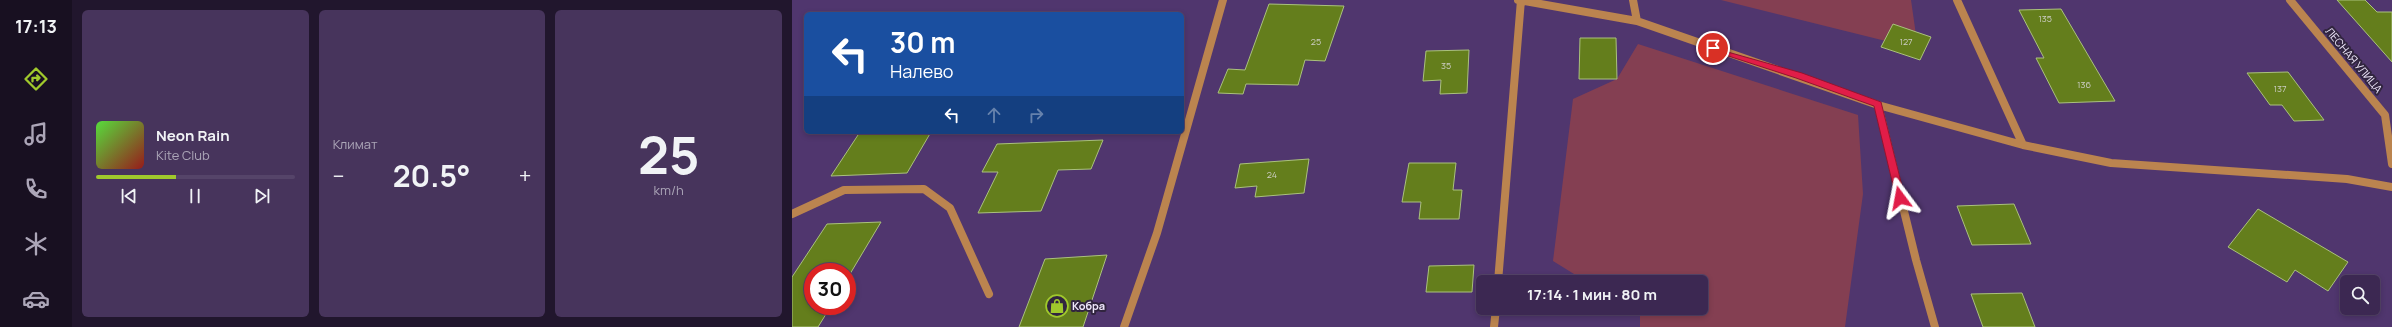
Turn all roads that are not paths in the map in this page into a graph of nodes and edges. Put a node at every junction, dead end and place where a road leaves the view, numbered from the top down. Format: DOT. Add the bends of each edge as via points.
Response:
graph roads {
  1 [pos="1223,0"];
  2 [pos="1520,0"];
  3 [pos="1633,0"];
  4 [pos="1957,0"];
  5 [pos="2290,0"];
  6 [pos="1637,21"];
  7 [pos="1878,105"];
  8 [pos="2023,145"];
  9 [pos="2392,164"];
  10 [pos="2392,187"];
  11 [pos="792,214"];
  12 [pos="1499,275"];
  13 [pos="989,294"];
  14 [pos="1495,315"];
  15 [pos="1124,327"];
  16 [pos="1494,327"];
  17 [pos="1935,327"];
  1 -- 15 [label="street" via="1157,233"];
  2 -- 6 [label="street"];
  2 -- 12 [label="street"];
  3 -- 6 [label="street"];
  4 -- 8 [label="street"];
  5 -- 9 [label="street, ЛЕСНАЯ УЛИЦА" via="2385,115"];
  6 -- 7 [label="street"];
  7 -- 8 [label="street"];
  7 -- 17 [label="street"];
  8 -- 10 [label="street" via="2111,163 2339,179"];
  11 -- 13 [label="street" via="844,190 924,189 950,208"];
  14 -- 16 [label="street"];
}
